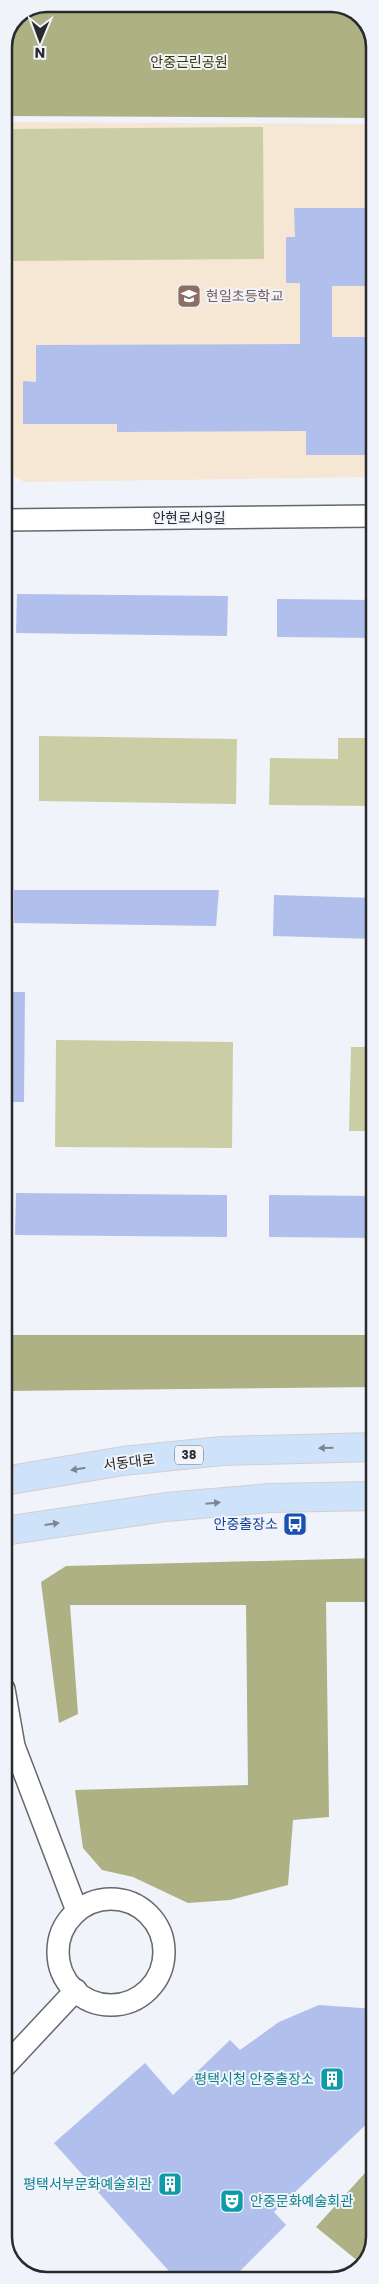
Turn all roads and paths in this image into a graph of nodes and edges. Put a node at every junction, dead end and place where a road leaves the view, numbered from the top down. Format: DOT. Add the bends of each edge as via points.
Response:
graph roads {
  1 [pos="366,516"];
  2 [pos="12,520"];
  3 [pos="366,1447"];
  4 [pos="13,1480"];
  5 [pos="366,1496"];
  6 [pos="13,1530"];
  7 [pos="13,1739"];
  8 [pos="77,1911"];
  9 [pos="76,1990"];
  10 [pos="13,2057"];
  1 -- 2 [label="street, 안현로서9길"];
  3 -- 4 [label="main road, 서동대로 / 38, one-way" via="222,1451 123,1461"];
  6 -- 5 [label="main road, one-way" via="166,1507 270,1498"];
  7 -- 8 [label="street"];
  8 -- 9 [label="street" via="62,1930 58,1948 60,1966 67,1982"];
  8 -- 9 [label="street" via="102,1899 119,1899 135,1904 159,1927 164,1943 164,1960 148,1990 133,2000 116,2004 97,2003"];
  9 -- 10 [label="street"];
}
